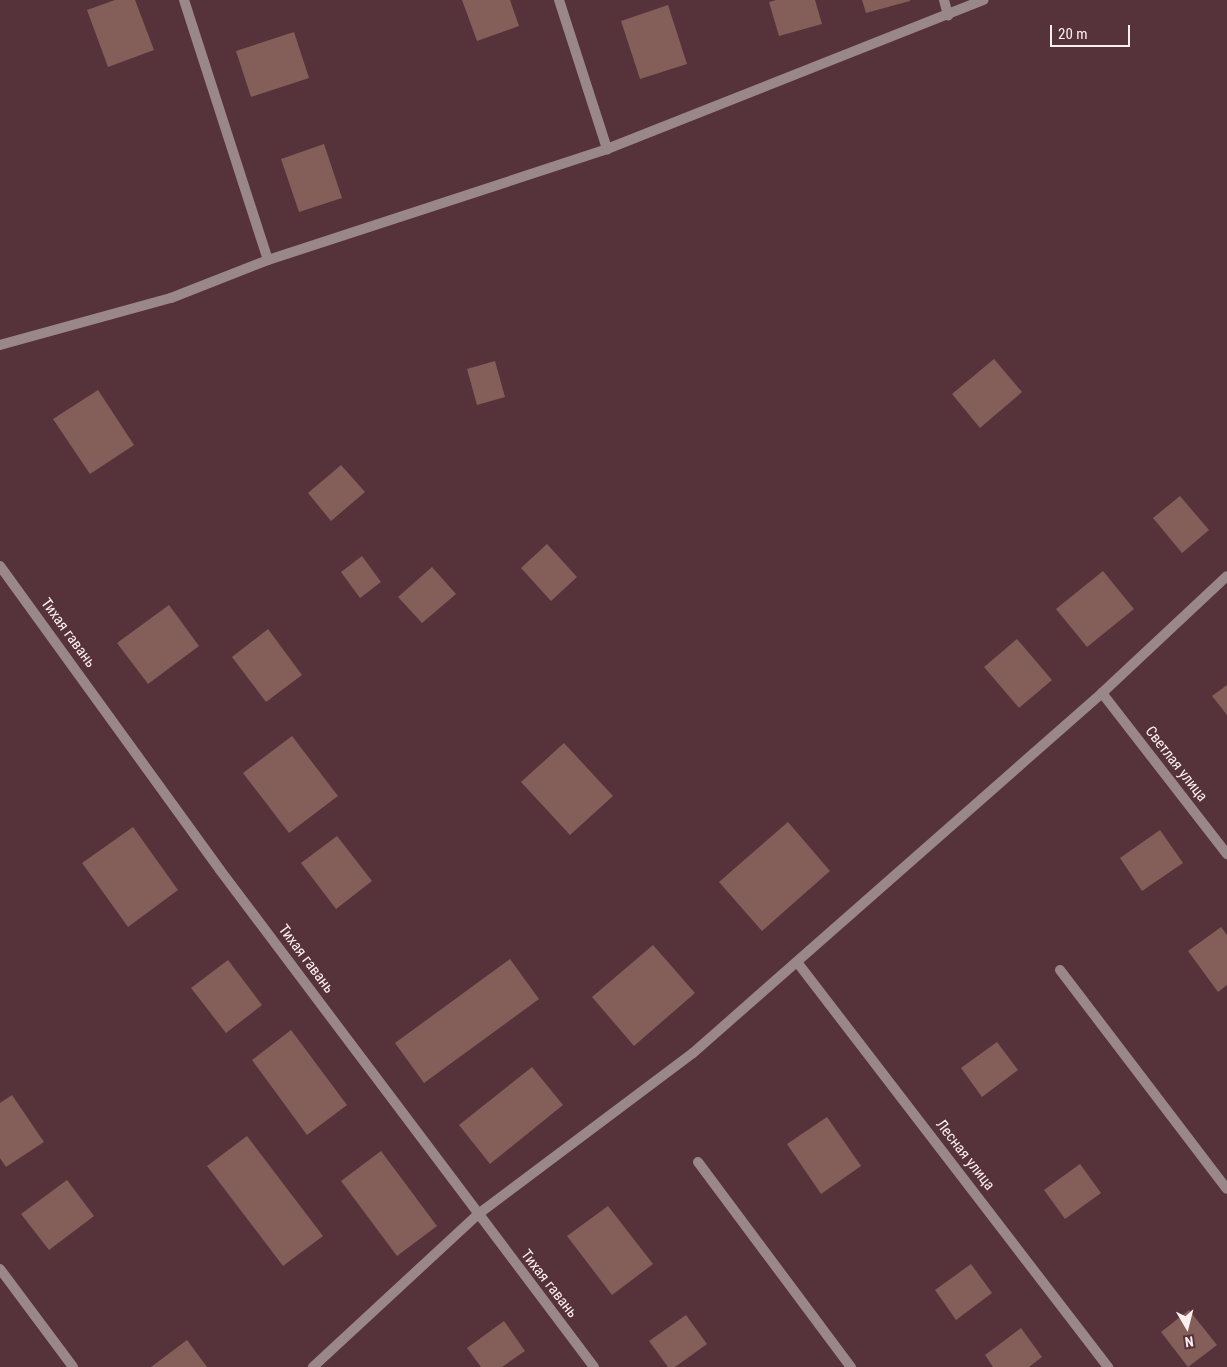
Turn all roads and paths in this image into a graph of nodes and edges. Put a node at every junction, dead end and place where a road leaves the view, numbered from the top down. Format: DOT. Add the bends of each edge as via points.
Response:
graph roads {
  1 [pos="184,0"];
  2 [pos="559,0"];
  3 [pos="944,0"];
  4 [pos="984,0"];
  5 [pos="948,15"];
  6 [pos="607,149"];
  7 [pos="268,260"];
  8 [pos="0,345"];
  9 [pos="0,566"];
  10 [pos="1227,576"];
  11 [pos="1102,693"];
  12 [pos="1227,854"];
  13 [pos="797,962"];
  14 [pos="1060,970"];
  15 [pos="698,1162"];
  16 [pos="1227,1189"];
  17 [pos="477,1215"];
  18 [pos="0,1270"];
  19 [pos="73,1367"];
  20 [pos="313,1367"];
  21 [pos="594,1367"];
  22 [pos="852,1367"];
  23 [pos="1108,1367"];
  1 -- 7 [label="street"];
  2 -- 6 [label="street"];
  3 -- 5 [label="street"];
  4 -- 5 [label="street"];
  5 -- 6 [label="street"];
  6 -- 7 [label="street"];
  7 -- 8 [label="street" via="170,298"];
  9 -- 17 [label="street, Тихая гавань" via="220,870"];
  10 -- 11 [label="street"];
  11 -- 12 [label="street, Светлая улица"];
  11 -- 13 [label="street"];
  13 -- 17 [label="street" via="693,1053"];
  13 -- 23 [label="street, Лесная улица"];
  14 -- 16 [label="street"];
  15 -- 22 [label="street"];
  17 -- 20 [label="street"];
  17 -- 21 [label="street, Тихая гавань"];
  18 -- 19 [label="street"];
}
